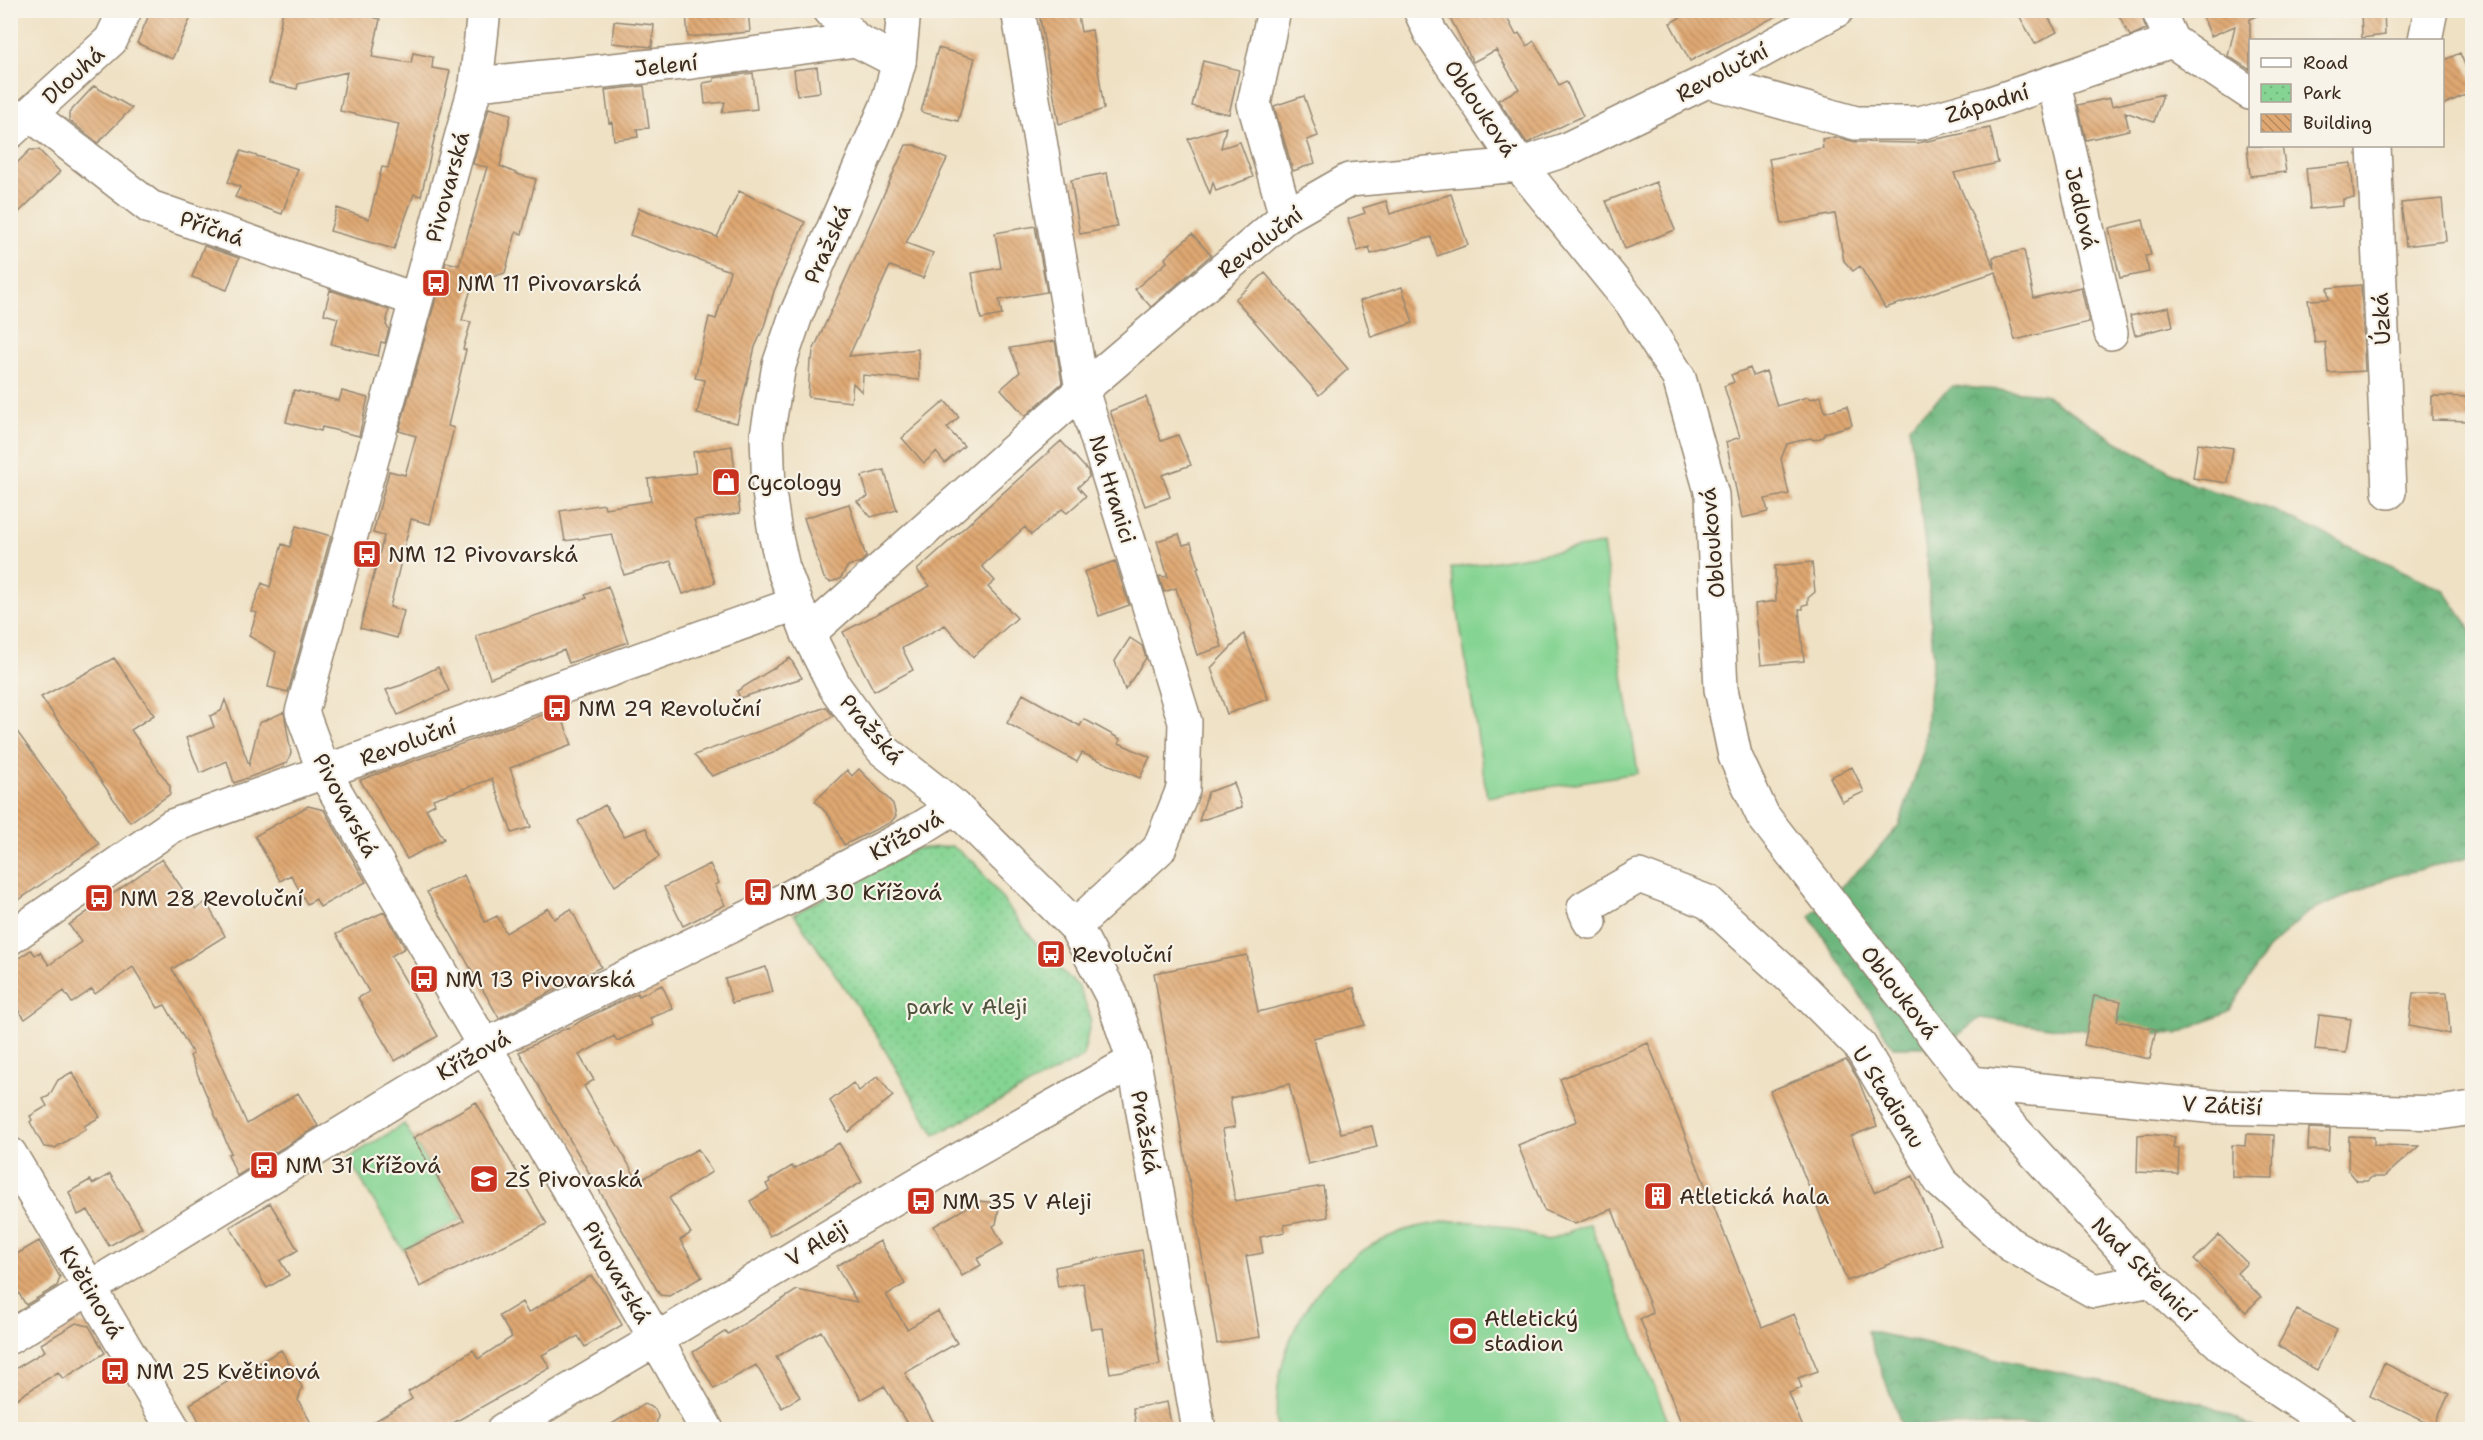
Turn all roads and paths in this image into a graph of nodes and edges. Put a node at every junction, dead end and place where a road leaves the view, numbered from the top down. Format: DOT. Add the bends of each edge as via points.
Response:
graph roads {
  1 [pos="125,10"];
  2 [pos="484,10"];
  3 [pos="830,10"];
  4 [pos="904,10"];
  5 [pos="1018,10"];
  6 [pos="1274,10"];
  7 [pos="1420,10"];
  8 [pos="1837,10"];
  9 [pos="2158,10"];
  10 [pos="2431,10"];
  11 [pos="2424,39"];
  12 [pos="856,40"];
  13 [pos="2172,41"];
  14 [pos="899,62"];
  15 [pos="1707,81"];
  16 [pos="2054,83"];
  17 [pos="476,84"];
  18 [pos="2249,92"];
  19 [pos="20,123"];
  20 [pos="2374,147"];
  21 [pos="1519,165"];
  22 [pos="1286,216"];
  23 [pos="416,300"];
  24 [pos="2111,333"];
  25 [pos="1082,390"];
  26 [pos="2389,492"];
  27 [pos="795,604"];
  28 [pos="808,634"];
  29 [pos="324,772"];
  30 [pos="955,807"];
  31 [pos="1590,922"];
  32 [pos="1075,926"];
  33 [pos="10,938"];
  34 [pos="484,1046"];
  35 [pos="1134,1060"];
  36 [pos="1971,1083"];
  37 [pos="2472,1107"];
  38 [pos="10,1154"];
  39 [pos="2151,1280"];
  40 [pos="89,1288"];
  41 [pos="10,1337"];
  42 [pos="656,1338"];
  43 [pos="174,1430"];
  44 [pos="503,1430"];
  45 [pos="707,1430"];
  46 [pos="1199,1430"];
  47 [pos="2340,1430"];
  1 -- 19 [label="street, Dlouhá" via="111,40"];
  2 -- 17 [label="street, Pivovarská"];
  3 -- 12 [label="street"];
  4 -- 14 [label="street, Pražská"];
  5 -- 25 [label="street, Na Hranici"];
  6 -- 22 [label="street" via="1254,104"];
  7 -- 21 [label="street, Oblouková" via="1430,32"];
  8 -- 15 [label="street, Revoluční"];
  9 -- 13 [label="street"];
  10 -- 11 [label="street"];
  12 -- 14 [label="street"];
  12 -- 17 [label="street, Jelení"];
  13 -- 16 [label="street, Západní"];
  13 -- 18 [label="street"];
  14 -- 27 [label="street, Pražská" via="887,105 796,315 772,401 767,435 769,492 775,533"];
  15 -- 16 [label="street, Západní" via="1856,123 1920,123"];
  15 -- 21 [label="street, Revoluční" via="1565,150"];
  16 -- 24 [label="street, Jedlová"];
  17 -- 23 [label="street, Pivovarská"];
  19 -- 23 [label="street, Příčná" via="150,207"];
  20 -- 26 [label="street, Úzká"];
  21 -- 22 [label="street, Revoluční" via="1349,180"];
  21 -- 36 [label="street, Oblouková" via="1633,305 1679,378 1712,495 1721,689 1736,756 1763,816"];
  22 -- 25 [label="street, Revoluční"];
  23 -- 29 [label="street, Pivovarská" via="302,712"];
  25 -- 28 [label="street, Revoluční"];
  25 -- 32 [label="street, Na Hranici" via="1185,722 1183,789 1159,849"];
  27 -- 28 [label="street, Pražská"];
  27 -- 29 [label="street, Revoluční"];
  28 -- 30 [label="street, Pražská" via="835,687 883,750"];
  29 -- 33 [label="street, Revoluční" via="172,826"];
  29 -- 34 [label="street, Pivovarská"];
  30 -- 32 [label="street, Pražská"];
  30 -- 34 [label="street, Křížová" via="788,898"];
  31 -- 39 [label="street, U Stadionu" via="1584,908 1639,876 1708,903 1860,1046 1941,1182 2011,1245 2094,1291"];
  32 -- 35 [label="street, Pražská" via="1111,994"];
  34 -- 40 [label="street, Křížová"];
  34 -- 42 [label="street, Pivovarská"];
  35 -- 42 [label="street, V Aleji"];
  35 -- 46 [label="street, Pražská"];
  36 -- 37 [label="street, V Zátiší" via="2217,1107 2440,1113"];
  36 -- 39 [label="street, Nad Střelnicí"];
  38 -- 40 [label="street, Květinová"];
  39 -- 47 [label="street, Nad Střelnicí" via="2249,1370"];
  40 -- 41 [label="street, Křížová"];
  40 -- 43 [label="street, Květinová"];
  42 -- 44 [label="street, V Aleji"];
  42 -- 45 [label="street, Pivovarská"];
}
